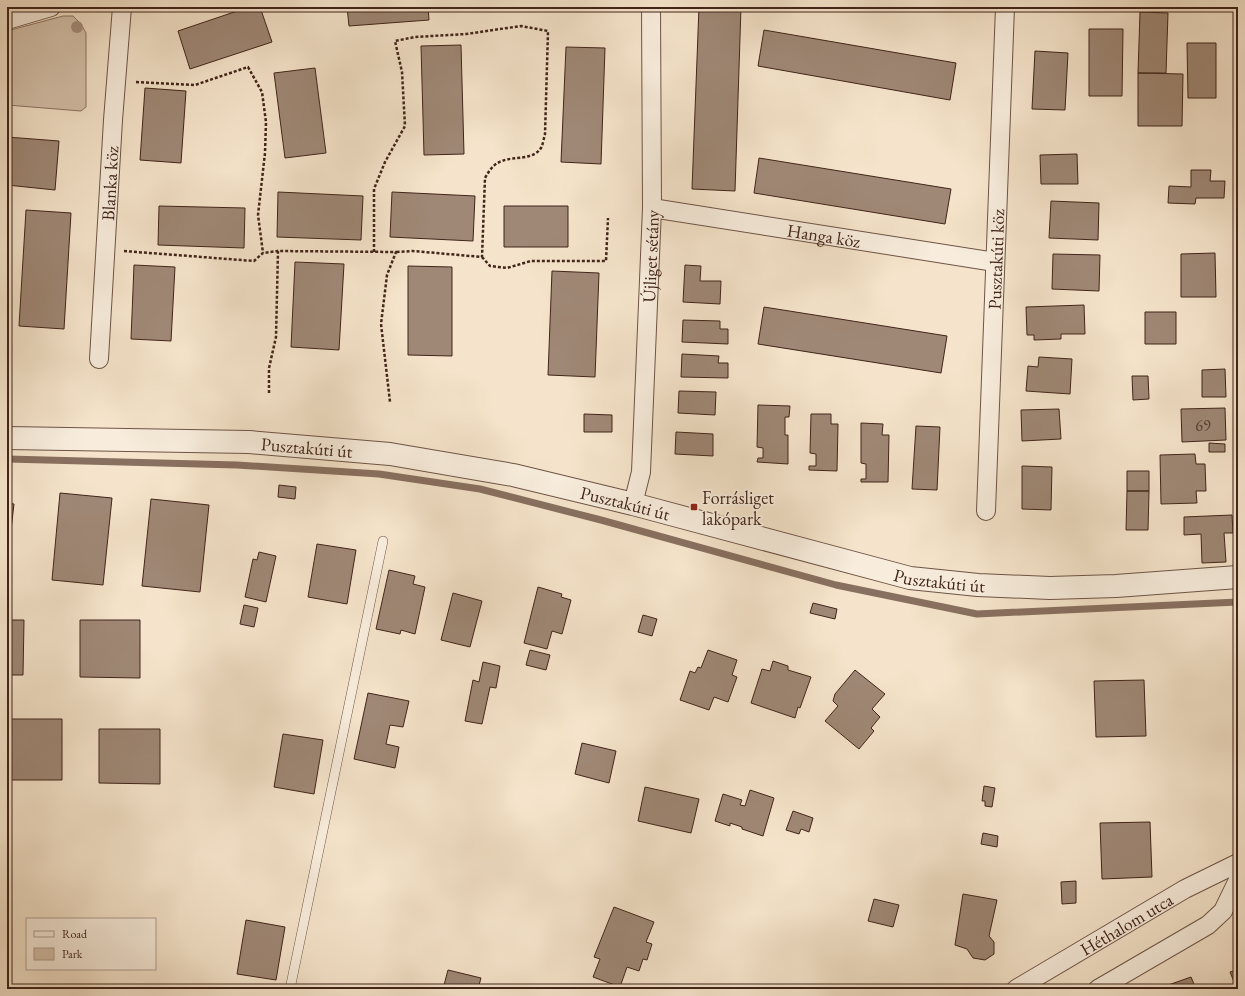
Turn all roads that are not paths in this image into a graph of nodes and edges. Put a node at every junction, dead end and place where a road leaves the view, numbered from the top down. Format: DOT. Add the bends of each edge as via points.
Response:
graph roads {
  1 [pos="51,7"];
  2 [pos="122,7"];
  3 [pos="652,7"];
  4 [pos="1005,7"];
  5 [pos="7,20"];
  6 [pos="652,208"];
  7 [pos="995,262"];
  8 [pos="99,359"];
  9 [pos="7,438"];
  10 [pos="633,504"];
  11 [pos="986,510"];
  12 [pos="383,541"];
  13 [pos="1238,577"];
  14 [pos="1238,863"];
  15 [pos="1238,880"];
  16 [pos="290,989"];
  17 [pos="1016,989"];
  18 [pos="1098,989"];
  1 -- 5 [label="street"];
  2 -- 8 [label="street, Blanka köz"];
  3 -- 6 [label="street, Újliget sétány"];
  4 -- 7 [label="street, Pusztakúti köz"];
  6 -- 7 [label="street, Hanga köz"];
  6 -- 10 [label="street, Újliget sétány" via="641,472"];
  7 -- 11 [label="street, Pusztakúti köz"];
  9 -- 10 [label="street, Pusztakúti út" via="249,442 390,454 514,475"];
  10 -- 13 [label="street, Pusztakúti út" via="910,578 978,585 1050,588"];
  12 -- 16 [label="lane"];
  14 -- 17 [label="street, Héthalom utca" via="1185,889"];
  15 -- 18 [label="street" via="1223,910 1208,925"];
}
